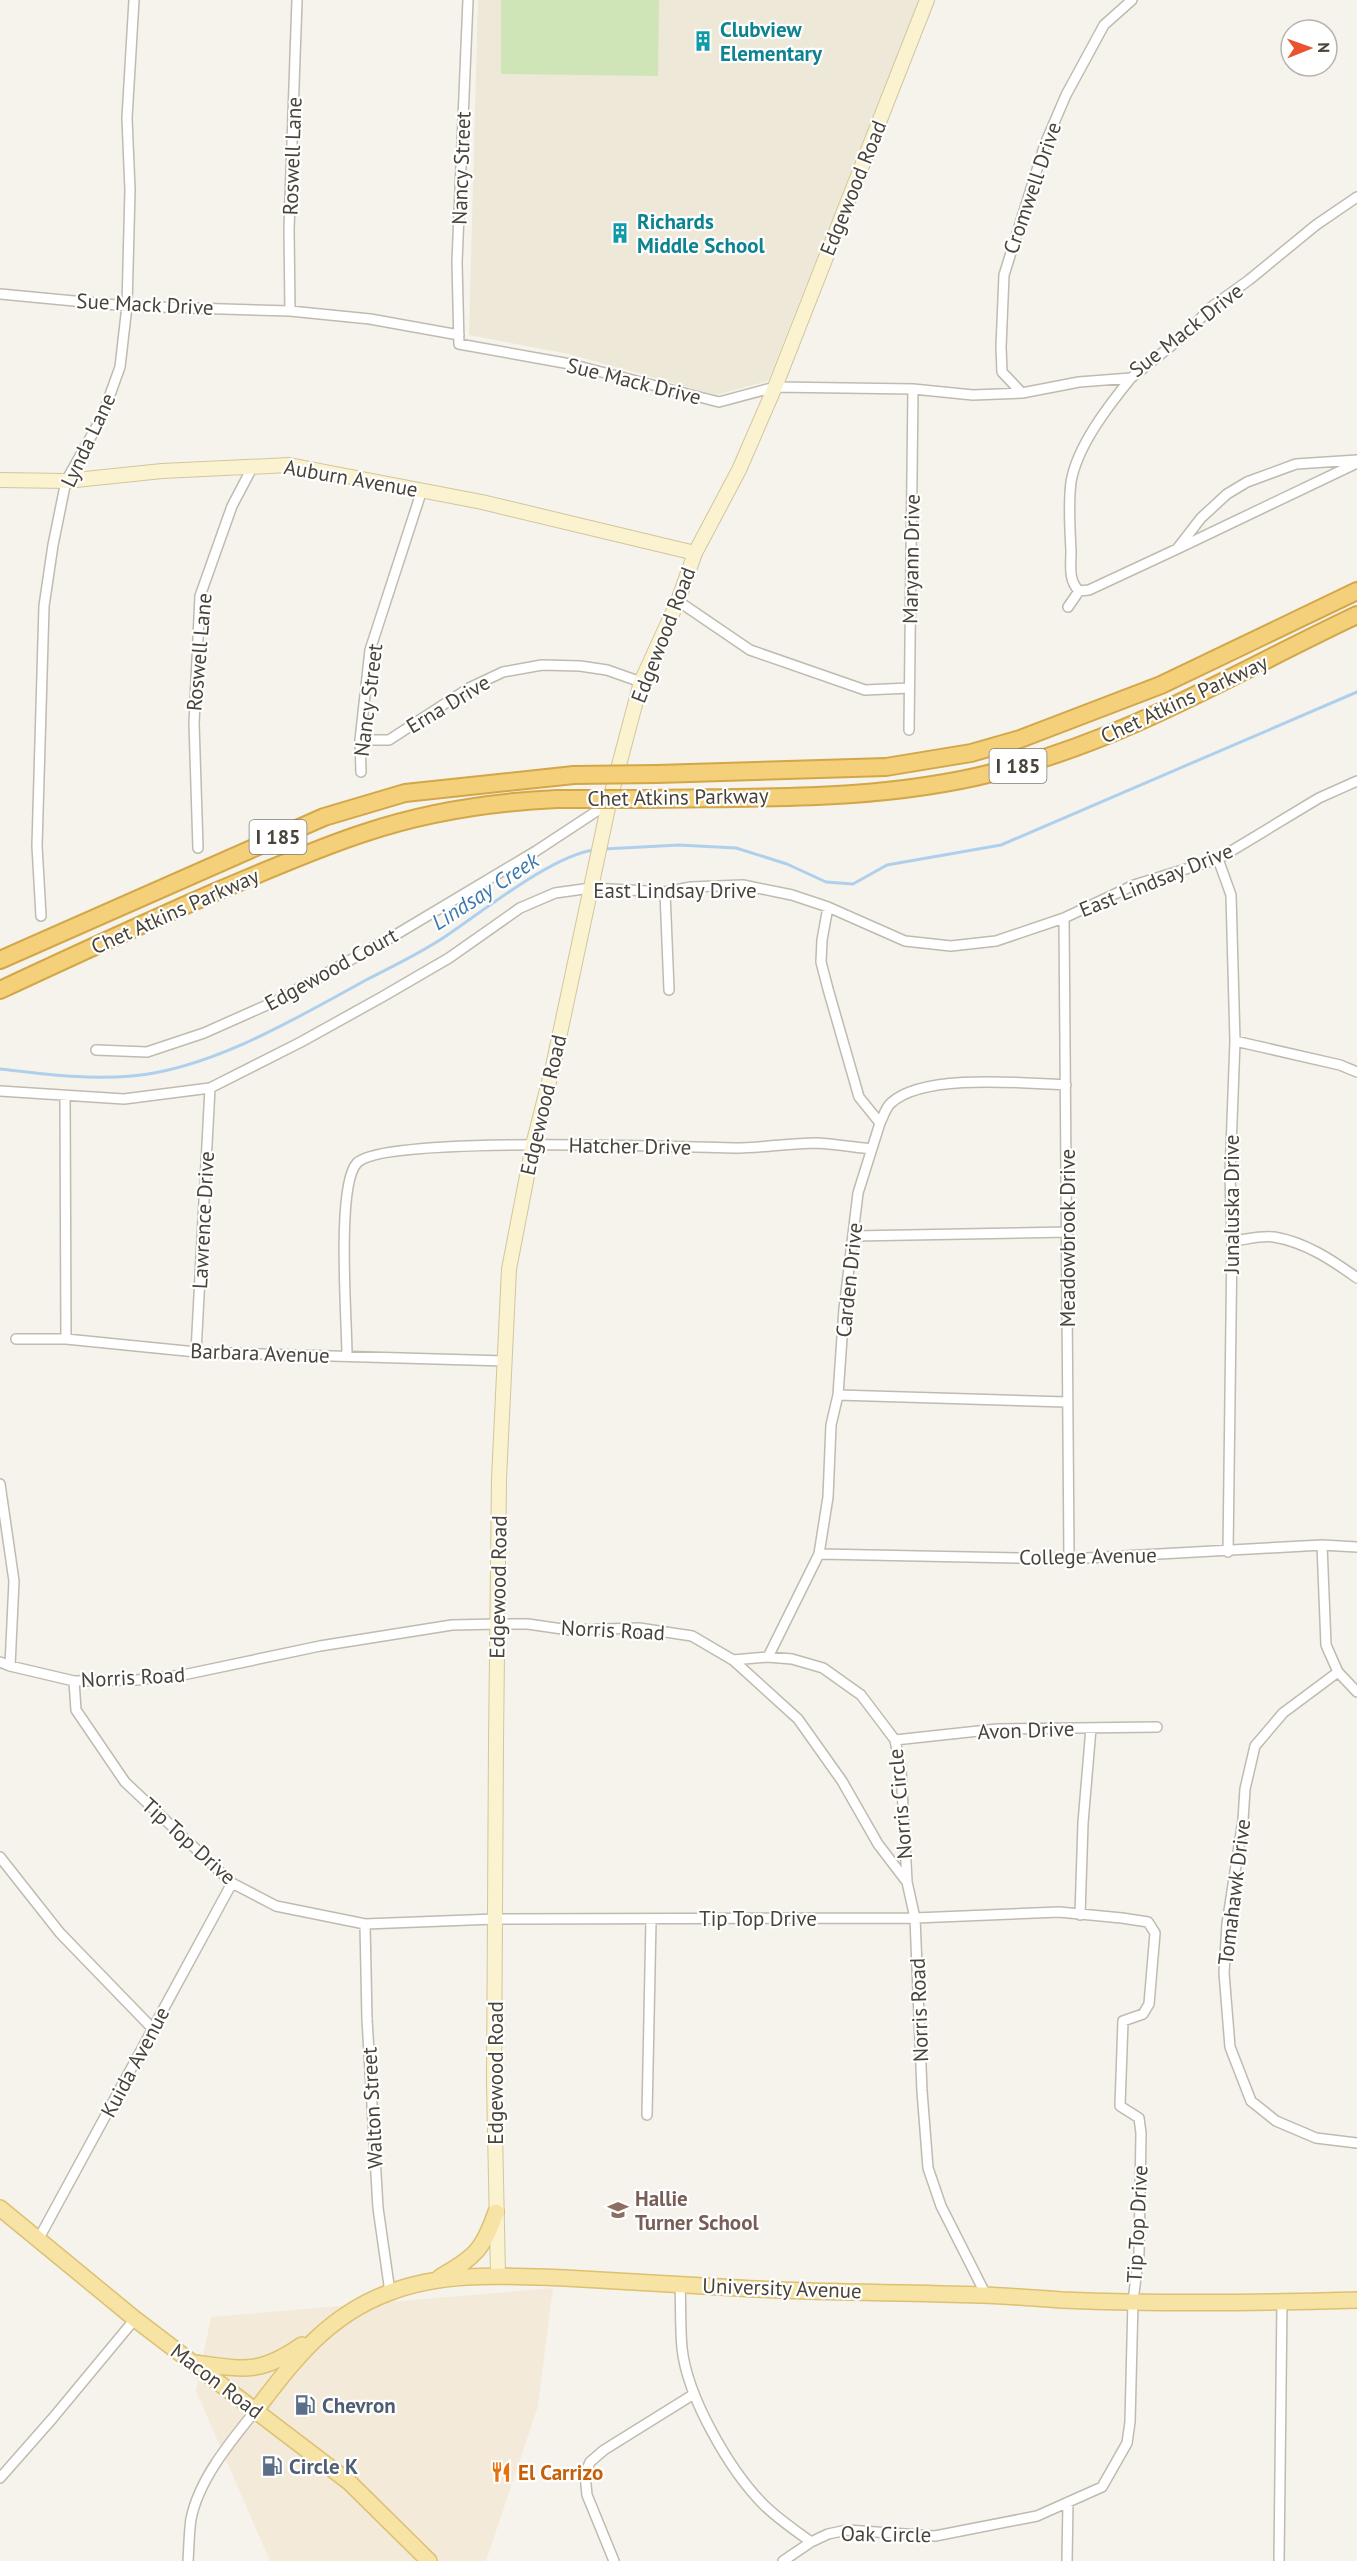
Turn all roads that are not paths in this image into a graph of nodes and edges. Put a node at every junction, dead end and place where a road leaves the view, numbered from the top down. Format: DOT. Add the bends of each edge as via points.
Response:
graph roads {
  1 [pos="134,0"];
  2 [pos="297,0"];
  3 [pos="468,0"];
  4 [pos="927,0"];
  5 [pos="1132,0"];
  6 [pos="1357,197"];
  7 [pos="0,294"];
  8 [pos="127,306"];
  9 [pos="290,311"];
  10 [pos="459,335"];
  11 [pos="1131,378"];
  12 [pos="775,387"];
  13 [pos="913,389"];
  14 [pos="1022,393"];
  15 [pos="1357,461"];
  16 [pos="253,466"];
  17 [pos="0,480"];
  18 [pos="66,481"];
  19 [pos="422,490"];
  20 [pos="1177,549"];
  21 [pos="695,553"];
  22 [pos="1079,591"];
  23 [pos="1357,591"];
  24 [pos="678,601"];
  25 [pos="1068,607"];
  26 [pos="1357,615"];
  27 [pos="642,682"];
  28 [pos="909,688"];
  29 [pos="909,730"];
  30 [pos="360,740"];
  31 [pos="361,772"];
  32 [pos="1357,780"];
  33 [pos="609,803"];
  34 [pos="198,848"];
  35 [pos="1218,859"];
  36 [pos="591,888"];
  37 [pos="665,892"];
  38 [pos="828,907"];
  39 [pos="41,916"];
  40 [pos="1064,918"];
  41 [pos="0,960"];
  42 [pos="0,990"];
  43 [pos="669,990"];
  44 [pos="1235,1041"];
  45 [pos="96,1050"];
  46 [pos="1357,1072"];
  47 [pos="1066,1084"];
  48 [pos="210,1088"];
  49 [pos="0,1091"];
  50 [pos="65,1097"];
  51 [pos="880,1123"];
  52 [pos="533,1145"];
  53 [pos="871,1149"];
  54 [pos="1068,1232"];
  55 [pos="854,1236"];
  56 [pos="1232,1241"];
  57 [pos="1357,1278"];
  58 [pos="16,1339"];
  59 [pos="66,1340"];
  60 [pos="196,1352"];
  61 [pos="347,1356"];
  62 [pos="505,1361"];
  63 [pos="838,1395"];
  64 [pos="1066,1402"];
  65 [pos="0,1484"];
  66 [pos="2,1510"];
  67 [pos="1322,1545"];
  68 [pos="1357,1547"];
  69 [pos="1228,1552"];
  70 [pos="819,1554"];
  71 [pos="1069,1559"];
  72 [pos="498,1623"];
  73 [pos="768,1657"];
  74 [pos="733,1660"];
  75 [pos="0,1662"];
  76 [pos="10,1666"];
  77 [pos="1338,1672"];
  78 [pos="74,1681"];
  79 [pos="1357,1692"];
  80 [pos="1157,1727"];
  81 [pos="1090,1728"];
  82 [pos="895,1740"];
  83 [pos="0,1857"];
  84 [pos="907,1882"];
  85 [pos="232,1883"];
  86 [pos="1080,1915"];
  87 [pos="915,1918"];
  88 [pos="495,1919"];
  89 [pos="651,1920"];
  90 [pos="365,1924"];
  91 [pos="153,2029"];
  92 [pos="647,2115"];
  93 [pos="1357,2143"];
  94 [pos="0,2208"];
  95 [pos="496,2212"];
  96 [pos="38,2240"];
  97 [pos="498,2275"];
  98 [pos="436,2280"];
  99 [pos="680,2283"];
  100 [pos="390,2292"];
  101 [pos="986,2295"];
  102 [pos="1357,2300"];
  103 [pos="1133,2301"];
  104 [pos="1282,2302"];
  105 [pos="135,2319"];
  106 [pos="324,2329"];
  107 [pos="194,2363"];
  108 [pos="694,2394"];
  109 [pos="256,2410"];
  110 [pos="0,2478"];
  111 [pos="1068,2502"];
  112 [pos="811,2542"];
  113 [pos="188,2561"];
  114 [pos="429,2561"];
  115 [pos="614,2561"];
  116 [pos="783,2561"];
  117 [pos="1067,2561"];
  118 [pos="1279,2561"];
  1 -- 8 [label="street, Lynda Lane" via="127,118"];
  2 -- 9 [label="street, Roswell Lane"];
  3 -- 10 [label="street, Nancy Street" via="457,262"];
  4 -- 12 [label="street, Edgewood Road"];
  5 -- 14 [label="street, Cromwell Drive" via="1104,25 1066,95 1045,144 1006,265 1002,372"];
  6 -- 11 [label="street, Sue Mack Drive" via="1210,308 1187,333"];
  7 -- 8 [label="street, Sue Mack Drive"];
  8 -- 9 [label="street, Sue Mack Drive"];
  8 -- 18 [label="street, Lynda Lane" via="120,367 102,417"];
  9 -- 10 [label="street, Sue Mack Drive" via="370,319"];
  10 -- 12 [label="street, Sue Mack Drive" via="459,344 570,364 719,402"];
  11 -- 14 [label="street, Sue Mack Drive" via="1079,382"];
  11 -- 22 [label="street" via="1098,421 1071,480 1071,574"];
  12 -- 13 [label="street, Sue Mack Drive"];
  12 -- 21 [label="street, Edgewood Road" via="739,470"];
  13 -- 14 [label="street, Sue Mack Drive" via="973,395"];
  13 -- 28 [label="street, Maryann Drive"];
  15 -- 20 [label="street"];
  15 -- 20 [label="street" via="1296,464 1247,482 1201,518"];
  16 -- 18 [label="street, Auburn Avenue"];
  16 -- 19 [label="street, Auburn Avenue" via="289,465"];
  16 -- 34 [label="street, Roswell Lane" via="232,506 200,596 194,723"];
  17 -- 18 [label="street, Auburn Avenue"];
  18 -- 39 [label="street, Lynda Lane" via="44,606 37,846"];
  19 -- 21 [label="street, Auburn Avenue"];
  19 -- 30 [label="street, Nancy Street" via="370,650"];
  20 -- 22 [label="street" via="1089,590"];
  21 -- 24 [label="street, Edgewood Road"];
  22 -- 25 [label="street"];
  23 -- 41 [label="highway, Chet Atkins Parkway / I 185, bridge" via="1161,685 1020,739 971,753 886,767 574,775 405,793 324,817"];
  24 -- 27 [label="street, Edgewood Road"];
  24 -- 28 [label="street" via="750,650 865,690"];
  26 -- 42 [label="highway, Chet Atkins Parkway / I 185, bridge" via="1136,725 992,773 937,784 846,794 557,798 433,815 366,832 292,860"];
  27 -- 30 [label="street, Erna Drive" via="580,666 543,665 503,672 469,688 389,740"];
  27 -- 33 [label="street, Edgewood Road"];
  28 -- 29 [label="street, Maryann Drive"];
  30 -- 31 [label="street, Nancy Street"];
  32 -- 35 [label="street, East Lindsay Drive"];
  33 -- 36 [label="street, Edgewood Road"];
  33 -- 45 [label="street, Edgewood Court" via="474,888 276,1001 204,1033 147,1052"];
  35 -- 40 [label="street, East Lindsay Drive" via="1134,885"];
  35 -- 44 [label="street, Junaluska Drive" via="1231,895"];
  36 -- 37 [label="street, East Lindsay Drive"];
  36 -- 48 [label="street, East Lindsay Drive" via="555,893 520,908 449,958 302,1042"];
  36 -- 52 [label="street, Edgewood Road"];
  37 -- 38 [label="street, East Lindsay Drive" via="742,885"];
  37 -- 43 [label="street"];
  38 -- 40 [label="street, East Lindsay Drive" via="905,941 951,945 996,941"];
  38 -- 51 [label="street" via="822,940 828,989 859,1097"];
  40 -- 47 [label="street, Meadowbrook Drive"];
  44 -- 46 [label="street"];
  44 -- 56 [label="street, Junaluska Drive" via="1230,1163"];
  47 -- 51 [label="street" via="972,1082 913,1089 889,1104"];
  47 -- 54 [label="street, Meadowbrook Drive"];
  48 -- 50 [label="street, East Lindsay Drive" via="124,1099"];
  48 -- 60 [label="street, Lawrence Drive"];
  49 -- 50 [label="street, East Lindsay Drive"];
  50 -- 59 [label="street"];
  51 -- 53 [label="street, Carden Drive"];
  52 -- 53 [label="street, Hatcher Drive" via="738,1148 817,1143"];
  52 -- 61 [label="street, Hatcher Drive" via="415,1148 369,1155 355,1165 348,1182 344,1214"];
  52 -- 62 [label="street, Edgewood Road" via="509,1269"];
  53 -- 55 [label="street, Carden Drive" via="858,1193"];
  54 -- 55 [label="street"];
  54 -- 64 [label="street, Meadowbrook Drive"];
  55 -- 63 [label="street, Carden Drive"];
  56 -- 57 [label="street" via="1272,1237 1299,1244 1328,1256"];
  56 -- 69 [label="street, Junaluska Drive"];
  58 -- 59 [label="street, Barbara Avenue"];
  59 -- 60 [label="street, Barbara Avenue"];
  60 -- 61 [label="street, Barbara Avenue"];
  61 -- 62 [label="street, Barbara Avenue"];
  62 -- 72 [label="street, Edgewood Road"];
  63 -- 64 [label="street"];
  63 -- 70 [label="street, Carden Drive" via="831,1425 828,1497"];
  64 -- 71 [label="street, Meadowbrook Drive"];
  65 -- 66 [label="street"];
  66 -- 76 [label="street" via="14,1581"];
  67 -- 68 [label="street, College Avenue"];
  67 -- 69 [label="street, College Avenue"];
  67 -- 77 [label="street" via="1326,1645"];
  69 -- 71 [label="street, College Avenue"];
  70 -- 71 [label="street, College Avenue"];
  70 -- 73 [label="street, Carden Drive"];
  72 -- 74 [label="street, Norris Road" via="569,1630 639,1628 692,1636"];
  72 -- 78 [label="street, Norris Road" via="452,1625 320,1646 183,1675"];
  72 -- 88 [label="street, Edgewood Road"];
  73 -- 74 [label="street, Norris Circle"];
  73 -- 82 [label="street, Norris Circle" via="824,1668 861,1695"];
  74 -- 84 [label="street, Norris Road" via="798,1719"];
  75 -- 76 [label="street, Norris Road"];
  76 -- 78 [label="street, Norris Road"];
  77 -- 79 [label="street"];
  77 -- 93 [label="street, Tomahawk Drive" via="1283,1713 1255,1746 1245,1789 1224,1973 1230,2047 1251,2101 1276,2121 1316,2138"];
  78 -- 85 [label="street, Tip Top Drive" via="75,1710 125,1782"];
  80 -- 81 [label="street, Avon Drive"];
  81 -- 82 [label="street, Avon Drive" via="997,1730"];
  81 -- 86 [label="street"];
  82 -- 84 [label="street, Norris Circle" via="901,1770"];
  83 -- 91 [label="street" via="60,1933"];
  84 -- 87 [label="street, Norris Road"];
  85 -- 90 [label="street, Tip Top Drive" via="276,1906"];
  85 -- 91 [label="street, Kuida Avenue"];
  86 -- 87 [label="street, Tip Top Drive" via="1059,1912"];
  86 -- 103 [label="street, Tip Top Drive" via="1148,1922 1155,1932 1149,2004 1143,2014 1123,2021 1120,2106 1139,2118 1141,2133 1139,2253"];
  87 -- 89 [label="street, Tip Top Drive"];
  87 -- 101 [label="street, Norris Road" via="928,2168 941,2206"];
  88 -- 89 [label="street, Tip Top Drive"];
  88 -- 90 [label="street, Tip Top Drive"];
  88 -- 95 [label="street, Edgewood Road"];
  89 -- 92 [label="street"];
  90 -- 100 [label="street, Walton Street" via="378,2208"];
  91 -- 96 [label="street, Kuida Avenue"];
  94 -- 96 [label="main road, Macon Road"];
  95 -- 97 [label="street, Edgewood Road"];
  95 -- 98 [label="main road" via="489,2234 472,2258"];
  96 -- 105 [label="main road, Macon Road"];
  97 -- 98 [label="main road, University Avenue"];
  97 -- 99 [label="main road, University Avenue"];
  98 -- 100 [label="main road, University Avenue"];
  99 -- 101 [label="main road, University Avenue"];
  99 -- 108 [label="street, Oak Circle" via="682,2350"];
  100 -- 106 [label="main road, University Avenue" via="358,2306"];
  101 -- 103 [label="main road, University Avenue"];
  102 -- 104 [label="main road, University Avenue"];
  103 -- 104 [label="main road, University Avenue"];
  103 -- 111 [label="street, Oak Circle" via="1127,2443 1101,2487"];
  104 -- 118 [label="street"];
  105 -- 107 [label="main road, Macon Road"];
  105 -- 110 [label="street"];
  106 -- 107 [label="main road" via="288,2354 256,2368"];
  106 -- 109 [label="main road, University Avenue"];
  107 -- 109 [label="main road, Macon Road"];
  108 -- 112 [label="street, Oak Circle" via="744,2484"];
  108 -- 115 [label="street" via="612,2444 590,2462 585,2474 587,2495"];
  109 -- 113 [label="street" via="205,2484 191,2518"];
  109 -- 114 [label="main road, Macon Road" via="349,2482"];
  111 -- 112 [label="street, Oak Circle" via="1037,2516 935,2536 847,2530"];
  111 -- 117 [label="street"];
  112 -- 116 [label="street"];
}
